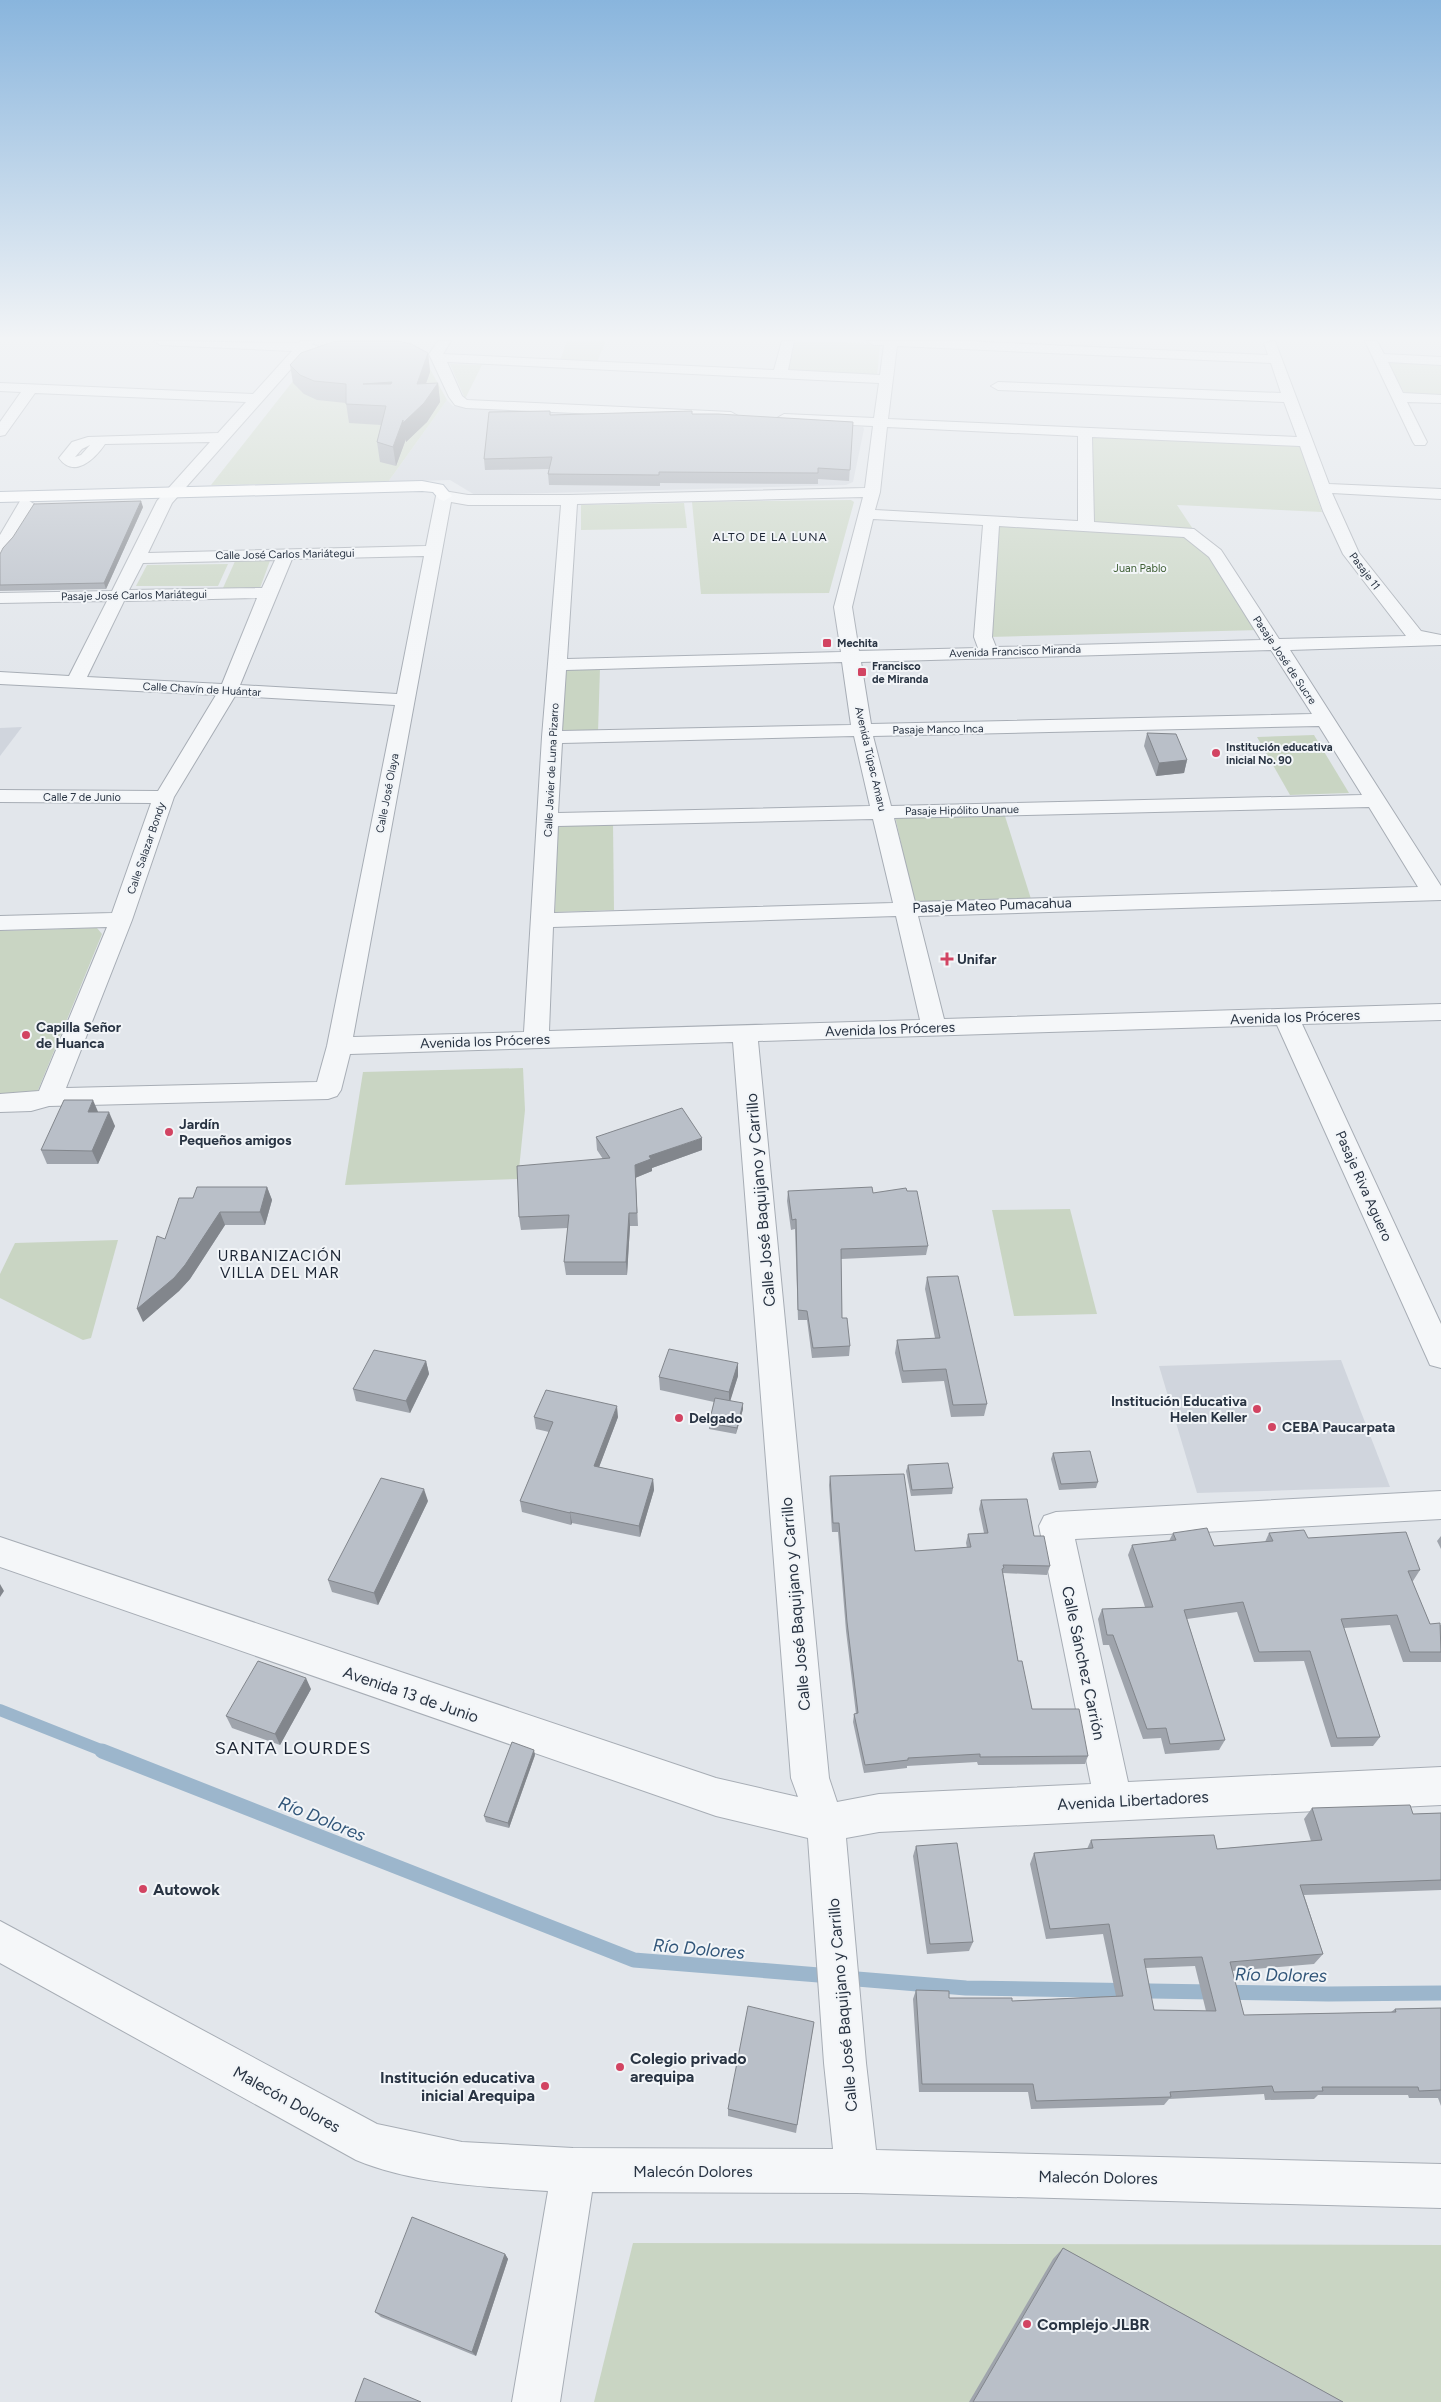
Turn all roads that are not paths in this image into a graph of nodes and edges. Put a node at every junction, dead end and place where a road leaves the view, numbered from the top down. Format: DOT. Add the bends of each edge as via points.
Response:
graph roads {
  1 [pos="209,453"];
  2 [pos="877,453"];
  3 [pos="1085,453"];
  4 [pos="1310,453"];
  5 [pos="1324,488"];
  6 [pos="872,492"];
  7 [pos="1441,494"];
  8 [pos="0,496"];
  9 [pos="170,496"];
  10 [pos="444,496"];
  11 [pos="569,500"];
  12 [pos="26,504"];
  13 [pos="0,505"];
  14 [pos="868,514"];
  15 [pos="991,521"];
  16 [pos="1086,526"];
  17 [pos="0,549"];
  18 [pos="433,551"];
  19 [pos="286,554"];
  20 [pos="136,558"];
  21 [pos="268,592"];
  22 [pos="120,594"];
  23 [pos="0,598"];
  24 [pos="1273,644"];
  25 [pos="1438,644"];
  26 [pos="989,652"];
  27 [pos="851,656"];
  28 [pos="559,665"];
  29 [pos="0,678"];
  30 [pos="75,682"];
  31 [pos="229,690"];
  32 [pos="404,700"];
  33 [pos="1324,720"];
  34 [pos="862,730"];
  35 [pos="552,738"];
  36 [pos="0,796"];
  37 [pos="164,797"];
  38 [pos="1376,801"];
  39 [pos="883,811"];
  40 [pos="547,820"];
  41 [pos="1437,893"];
  42 [pos="904,907"];
  43 [pos="121,920"];
  44 [pos="542,920"];
  45 [pos="0,923"];
  46 [pos="1441,1012"];
  47 [pos="1286,1017"];
  48 [pos="934,1028"];
  49 [pos="745,1034"];
  50 [pos="536,1040"];
  51 [pos="339,1046"];
  52 [pos="50,1097"];
  53 [pos="0,1103"];
  54 [pos="1441,1356"];
  55 [pos="1441,1505"];
  56 [pos="0,1552"];
  57 [pos="1441,1786"];
  58 [pos="1113,1801"];
  59 [pos="826,1823"];
  60 [pos="0,1941"];
  61 [pos="573,2170"];
  62 [pos="856,2171"];
  63 [pos="1441,2186"];
  64 [pos="536,2402"];
  1 -- 9 [label="street"];
  2 -- 6 [label="street, Avenida Túpac Amaru"];
  3 -- 16 [label="street"];
  4 -- 5 [label="street, Pasaje 11"];
  5 -- 7 [label="street"];
  5 -- 25 [label="street, Pasaje 11" via="1351,554 1415,635"];
  6 -- 11 [label="street"];
  6 -- 14 [label="street, Avenida Túpac Amaru"];
  8 -- 9 [label="main road"];
  9 -- 10 [label="main road"];
  9 -- 12 [label="main road"];
  9 -- 20 [label="street"];
  10 -- 11 [label="street" via="468,500"];
  10 -- 18 [label="street, Calle José Olaya"];
  11 -- 28 [label="street, Calle Javier de Luna Pizarro"];
  12 -- 13 [label="main road"];
  12 -- 17 [label="street"];
  14 -- 15 [label="street, Pasaje José de Sucre"];
  14 -- 27 [label="street, Avenida Túpac Amaru" via="843,607"];
  15 -- 16 [label="street, Pasaje José de Sucre"];
  15 -- 26 [label="street" via="983,637"];
  16 -- 24 [label="street, Pasaje José de Sucre" via="1188,532 1215,554"];
  18 -- 19 [label="street, Calle José Carlos Mariátegui"];
  18 -- 32 [label="street, Calle José Olaya"];
  19 -- 20 [label="street, Calle José Carlos Mariátegui"];
  19 -- 21 [label="street, Calle Salazar Bondy"];
  20 -- 22 [label="street"];
  21 -- 22 [label="street, Pasaje José Carlos Mariátegui"];
  21 -- 31 [label="street, Calle Salazar Bondy"];
  22 -- 23 [label="street, Pasaje José Carlos Mariátegui"];
  22 -- 30 [label="street"];
  24 -- 25 [label="street, Avenida Francisco Miranda"];
  24 -- 26 [label="street, Avenida Francisco Miranda"];
  24 -- 33 [label="street, Pasaje José de Sucre" via="1280,648"];
  26 -- 27 [label="street, Avenida Francisco Miranda"];
  27 -- 28 [label="street, Avenida Francisco Miranda"];
  27 -- 34 [label="street, Avenida Túpac Amaru"];
  28 -- 35 [label="street, Calle Javier de Luna Pizarro"];
  29 -- 30 [label="street, Calle Chavín de Huántar"];
  30 -- 31 [label="street, Calle Chavín de Huántar"];
  31 -- 32 [label="street, Calle Chavín de Huántar"];
  31 -- 37 [label="street, Calle Salazar Bondy"];
  32 -- 51 [label="street, Calle José Olaya"];
  33 -- 34 [label="street, Pasaje Manco Inca"];
  33 -- 38 [label="street, Pasaje José de Sucre"];
  34 -- 35 [label="street, Pasaje Manco Inca"];
  34 -- 39 [label="street, Avenida Túpac Amaru"];
  35 -- 40 [label="street, Calle Javier de Luna Pizarro"];
  36 -- 37 [label="street, Calle 7 de Junio"];
  37 -- 43 [label="street, Calle Salazar Bondy"];
  38 -- 39 [label="street, Pasaje Hipólito Unanue"];
  38 -- 41 [label="street, Pasaje José de Sucre"];
  39 -- 40 [label="street, Pasaje Hipólito Unanue"];
  39 -- 42 [label="street, Avenida Túpac Amaru"];
  40 -- 44 [label="street, Calle Javier de Luna Pizarro"];
  41 -- 42 [label="street, Pasaje Mateo Pumacahua"];
  42 -- 44 [label="street, Pasaje Mateo Pumacahua"];
  42 -- 48 [label="street, Avenida Túpac Amaru"];
  43 -- 45 [label="street"];
  43 -- 52 [label="street, Calle Salazar Bondy"];
  44 -- 50 [label="street, Calle Javier de Luna Pizarro"];
  46 -- 47 [label="street, Avenida los Próceres"];
  47 -- 48 [label="street, Avenida los Próceres"];
  47 -- 54 [label="street, Pasaje Riva Aguero"];
  48 -- 49 [label="street, Avenida los Próceres"];
  49 -- 50 [label="street, Avenida los Próceres"];
  49 -- 59 [label="street, Calle José Baquijano y Carrillo" via="810,1778"];
  50 -- 51 [label="street, Avenida los Próceres"];
  51 -- 52 [label="street, Calle José Olaya" via="328,1090"];
  52 -- 53 [label="street" via="31,1102"];
  55 -- 58 [label="street, Calle Sánchez Carrión" via="1056,1526"];
  56 -- 59 [label="street, Avenida 13 de Junio" via="716,1797"];
  57 -- 58 [label="street, Avenida Libertadores"];
  58 -- 59 [label="street, Avenida Libertadores" via="879,1813"];
  59 -- 62 [label="street, Calle José Baquijano y Carrillo"];
  60 -- 61 [label="street, Malecón Dolores" via="370,2144 462,2164"];
  61 -- 62 [label="street, Malecón Dolores"];
  61 -- 64 [label="street"];
  62 -- 63 [label="street, Malecón Dolores"];
}
